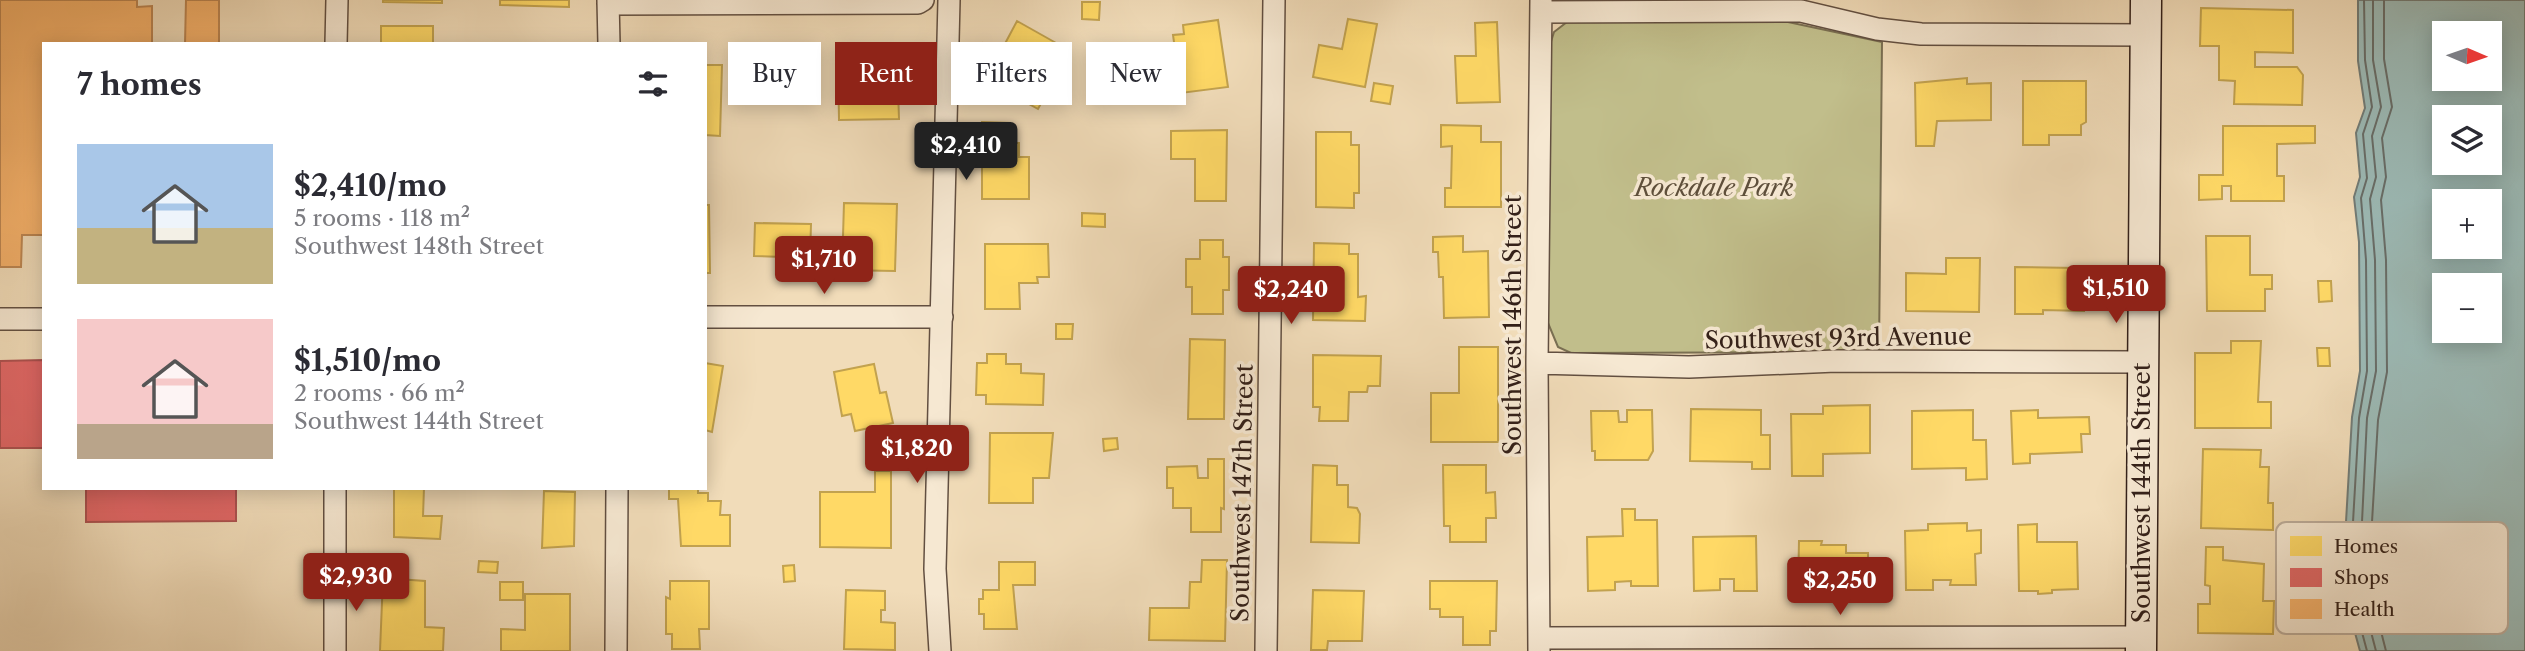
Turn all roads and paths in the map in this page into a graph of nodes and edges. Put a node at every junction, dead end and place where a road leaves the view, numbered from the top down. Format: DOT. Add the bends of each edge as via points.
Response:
graph roads {
  1 [pos="337,0"];
  2 [pos="923,0"];
  3 [pos="949,0"];
  4 [pos="1274,0"];
  5 [pos="2146,0"];
  6 [pos="608,2"];
  7 [pos="1541,6"];
  8 [pos="2146,35"];
  9 [pos="336,42"];
  10 [pos="609,42"];
  11 [pos="707,317"];
  12 [pos="942,317"];
  13 [pos="0,319"];
  14 [pos="42,319"];
  15 [pos="2141,362"];
  16 [pos="1537,363"];
  17 [pos="335,490"];
  18 [pos="617,490"];
  19 [pos="2141,644"];
  20 [pos="1539,645"];
  21 [pos="335,651"];
  22 [pos="616,651"];
  23 [pos="940,651"];
  24 [pos="1266,651"];
  1 -- 9 [label="street"];
  2 -- 6 [label="street"];
  3 -- 12 [label="street"];
  4 -- 24 [label="street, Southwest 147th Street"];
  5 -- 8 [label="street, Southwest 144th Street"];
  6 -- 10 [label="street"];
  7 -- 8 [label="street" via="1789,10 1921,34"];
  7 -- 16 [label="street, Southwest 146th Street"];
  8 -- 15 [label="street, Southwest 144th Street"];
  11 -- 12 [label="street"];
  12 -- 23 [label="street" via="935,569"];
  13 -- 14 [label="street"];
  15 -- 16 [label="street, Southwest 93rd Avenue" via="1689,367"];
  15 -- 19 [label="street, Southwest 144th Street"];
  16 -- 20 [label="street, Southwest 146th Street"];
  17 -- 21 [label="street"];
  18 -- 22 [label="street"];
  19 -- 20 [label="street"];
}
